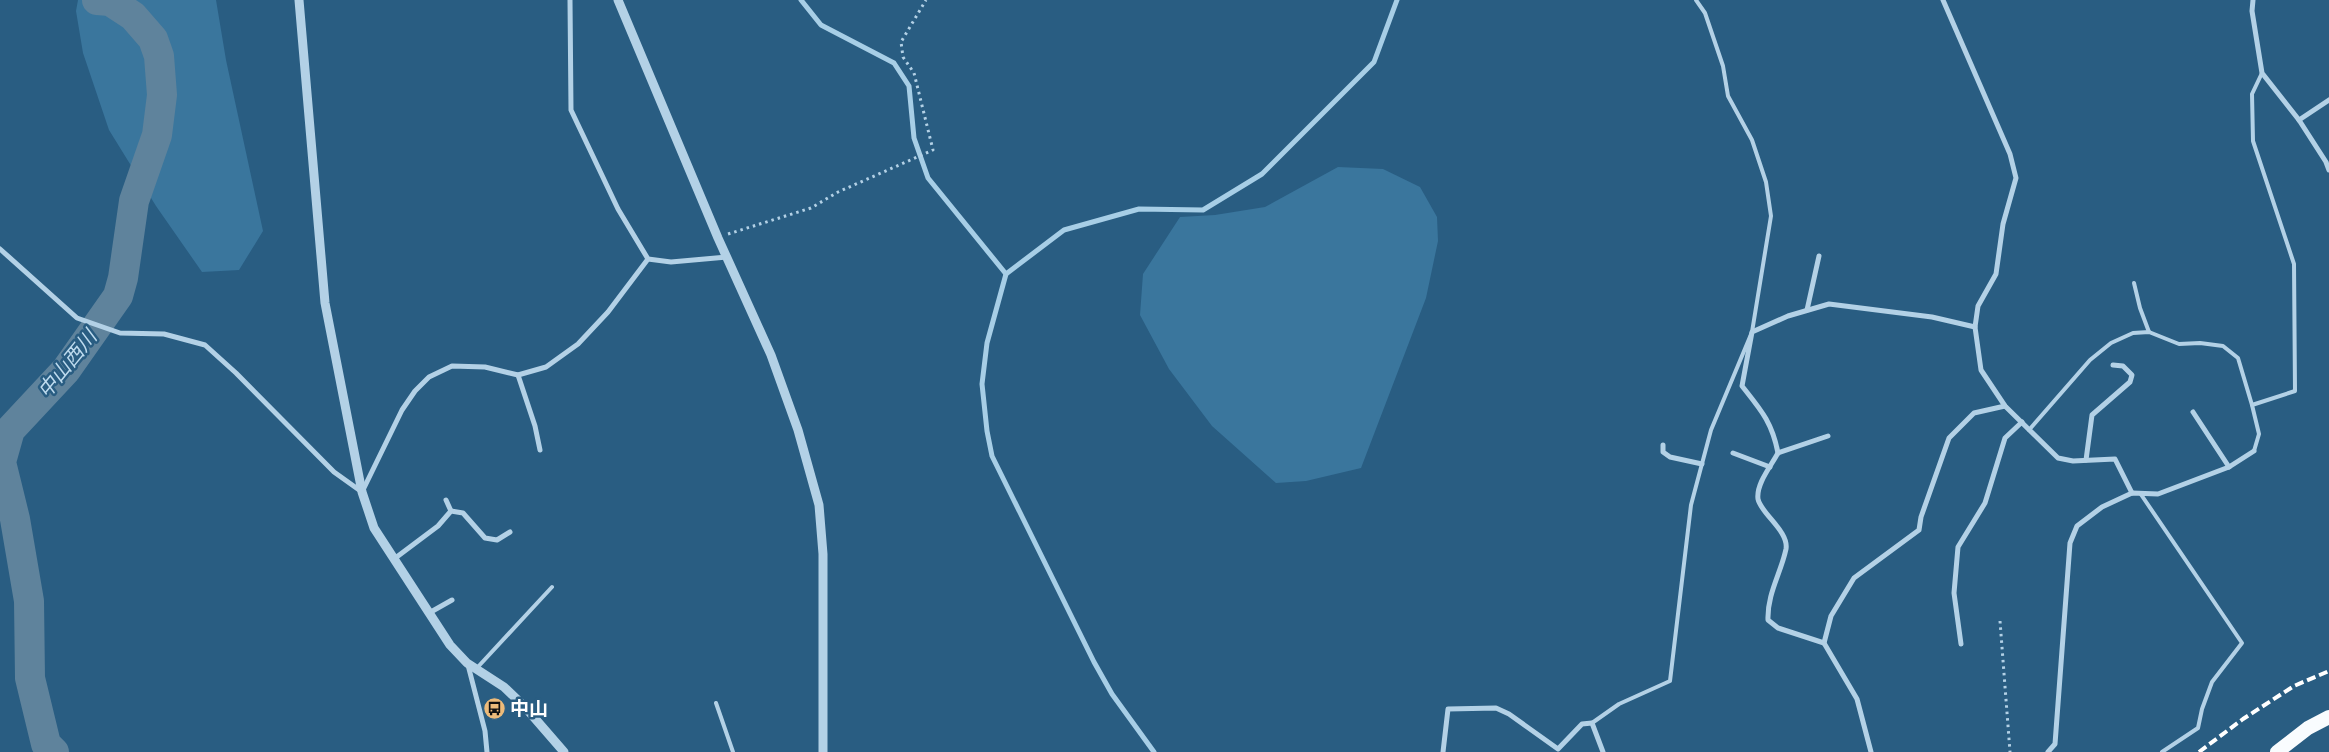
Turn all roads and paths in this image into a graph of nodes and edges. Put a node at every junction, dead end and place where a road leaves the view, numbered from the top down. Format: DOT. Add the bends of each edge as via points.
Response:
graph roads {
  1 [pos="300,0"];
  2 [pos="570,0"];
  3 [pos="618,0"];
  4 [pos="926,0"];
  5 [pos="1696,0"];
  6 [pos="1943,0"];
  7 [pos="2253,0"];
  8 [pos="2262,73"];
  9 [pos="2329,100"];
  10 [pos="2299,120"];
  11 [pos="2329,170"];
  12 [pos="718,238"];
  13 [pos="0,249"];
  14 [pos="1819,256"];
  15 [pos="727,257"];
  16 [pos="648,259"];
  17 [pos="2134,283"];
  18 [pos="1807,310"];
  19 [pos="1975,327"];
  20 [pos="1752,332"];
  21 [pos="2148,332"];
  22 [pos="2113,365"];
  23 [pos="518,375"];
  24 [pos="2252,405"];
  25 [pos="2005,406"];
  26 [pos="2193,412"];
  27 [pos="2022,422"];
  28 [pos="2029,430"];
  29 [pos="1828,436"];
  30 [pos="1664,445"];
  31 [pos="540,450"];
  32 [pos="2254,451"];
  33 [pos="1733,453"];
  34 [pos="1778,453"];
  35 [pos="2086,460"];
  36 [pos="1702,464"];
  37 [pos="1770,467"];
  38 [pos="2229,467"];
  39 [pos="362,492"];
  40 [pos="2132,493"];
  41 [pos="2140,493"];
  42 [pos="446,500"];
  43 [pos="451,512"];
  44 [pos="510,532"];
  45 [pos="394,560"];
  46 [pos="552,587"];
  47 [pos="452,600"];
  48 [pos="429,614"];
  49 [pos="2000,621"];
  50 [pos="1824,643"];
  51 [pos="1961,644"];
  52 [pos="467,663"];
  53 [pos="476,669"];
  54 [pos="716,703"];
  55 [pos="2329,717"];
  56 [pos="1592,723"];
  57 [pos="487,752"];
  58 [pos="564,752"];
  59 [pos="733,752"];
  60 [pos="823,752"];
  61 [pos="1442,752"];
  62 [pos="1603,752"];
  63 [pos="1871,752"];
  64 [pos="2010,752"];
  65 [pos="2048,752"];
  66 [pos="2162,752"];
  67 [pos="2277,752"];
  1 -- 39 [label="street" via="325,304"];
  2 -- 16 [label="street" via="571,110 618,209"];
  3 -- 12 [label="street"];
  4 -- 12 [label="path" via="901,42 903,57 914,73 933,150 838,192 811,208"];
  5 -- 20 [label="lane" via="1705,13 1728,96 1752,140 1766,182 1771,216"];
  6 -- 19 [label="street" via="2010,154 2016,178 2003,224 1996,274 1978,306"];
  7 -- 8 [label="street"];
  8 -- 10 [label="street"];
  8 -- 24 [label="lane" via="2252,94 2253,141 2294,264 2295,391"];
  9 -- 10 [label="street"];
  10 -- 11 [label="street"];
  12 -- 15 [label="street"];
  13 -- 39 [label="street" via="77,318 120,333 164,334 205,345 334,472"];
  14 -- 18 [label="street"];
  15 -- 16 [label="street" via="671,262"];
  15 -- 60 [label="street" via="771,355 798,430 819,505 823,554"];
  16 -- 23 [label="street" via="608,312 578,344 546,367"];
  17 -- 21 [label="lane"];
  18 -- 19 [label="street" via="1829,304 1932,317"];
  18 -- 20 [label="street"];
  19 -- 25 [label="street" via="1981,370"];
  20 -- 34 [label="street" via="1742,386 1764,414 1774,433"];
  20 -- 36 [label="lane" via="1711,430"];
  21 -- 24 [label="lane" via="2179,344 2222,346 2238,358"];
  21 -- 28 [label="lane" via="2133,333 2111,343 2090,360"];
  22 -- 35 [label="street" via="2123,366 2132,375 2130,382 2092,415"];
  23 -- 31 [label="street"];
  23 -- 39 [label="street" via="485,367 452,366 430,377 402,410"];
  24 -- 32 [label="lane" via="2259,434"];
  25 -- 27 [label="street"];
  25 -- 50 [label="street" via="1974,413 1949,438 1919,530 1854,578 1832,616"];
  26 -- 38 [label="street"];
  27 -- 28 [label="street"];
  27 -- 51 [label="street" via="2005,438 1985,503 1958,547 1954,593"];
  28 -- 35 [label="street" via="2058,458"];
  29 -- 34 [label="street"];
  30 -- 36 [label="street" via="1663,452 1670,457"];
  32 -- 38 [label="street"];
  33 -- 37 [label="street"];
  34 -- 37 [label="street"];
  35 -- 40 [label="street" via="2115,459"];
  36 -- 56 [label="lane" via="1691,505 1670,681 1619,704"];
  37 -- 50 [label="street" via="1759,488 1758,500 1781,533 1786,547 1768,606 1768,620 1778,628"];
  38 -- 41 [label="street" via="2158,494"];
  39 -- 45 [label="street" via="374,528"];
  40 -- 41 [label="street"];
  40 -- 65 [label="street" via="2102,507 2077,526 2070,543 2055,744"];
  41 -- 66 [label="lane" via="2242,643 2212,682 2198,728"];
  42 -- 43 [label="street"];
  43 -- 44 [label="street" via="463,513 485,538 497,540"];
  43 -- 45 [label="street"];
  45 -- 48 [label="street"];
  46 -- 53 [label="lane"];
  47 -- 48 [label="street"];
  48 -- 52 [label="street"];
  49 -- 64 [label="path"];
  50 -- 63 [label="street" via="1856,699"];
  52 -- 53 [label="street"];
  52 -- 57 [label="street" via="485,731"];
  53 -- 58 [label="street" via="504,687"];
  54 -- 59 [label="lane"];
  55 -- 67 [label="highway" via="2308,728"];
  56 -- 61 [label="street" via="1582,724 1558,749 1496,708 1448,709"];
  56 -- 62 [label="street"];
}
